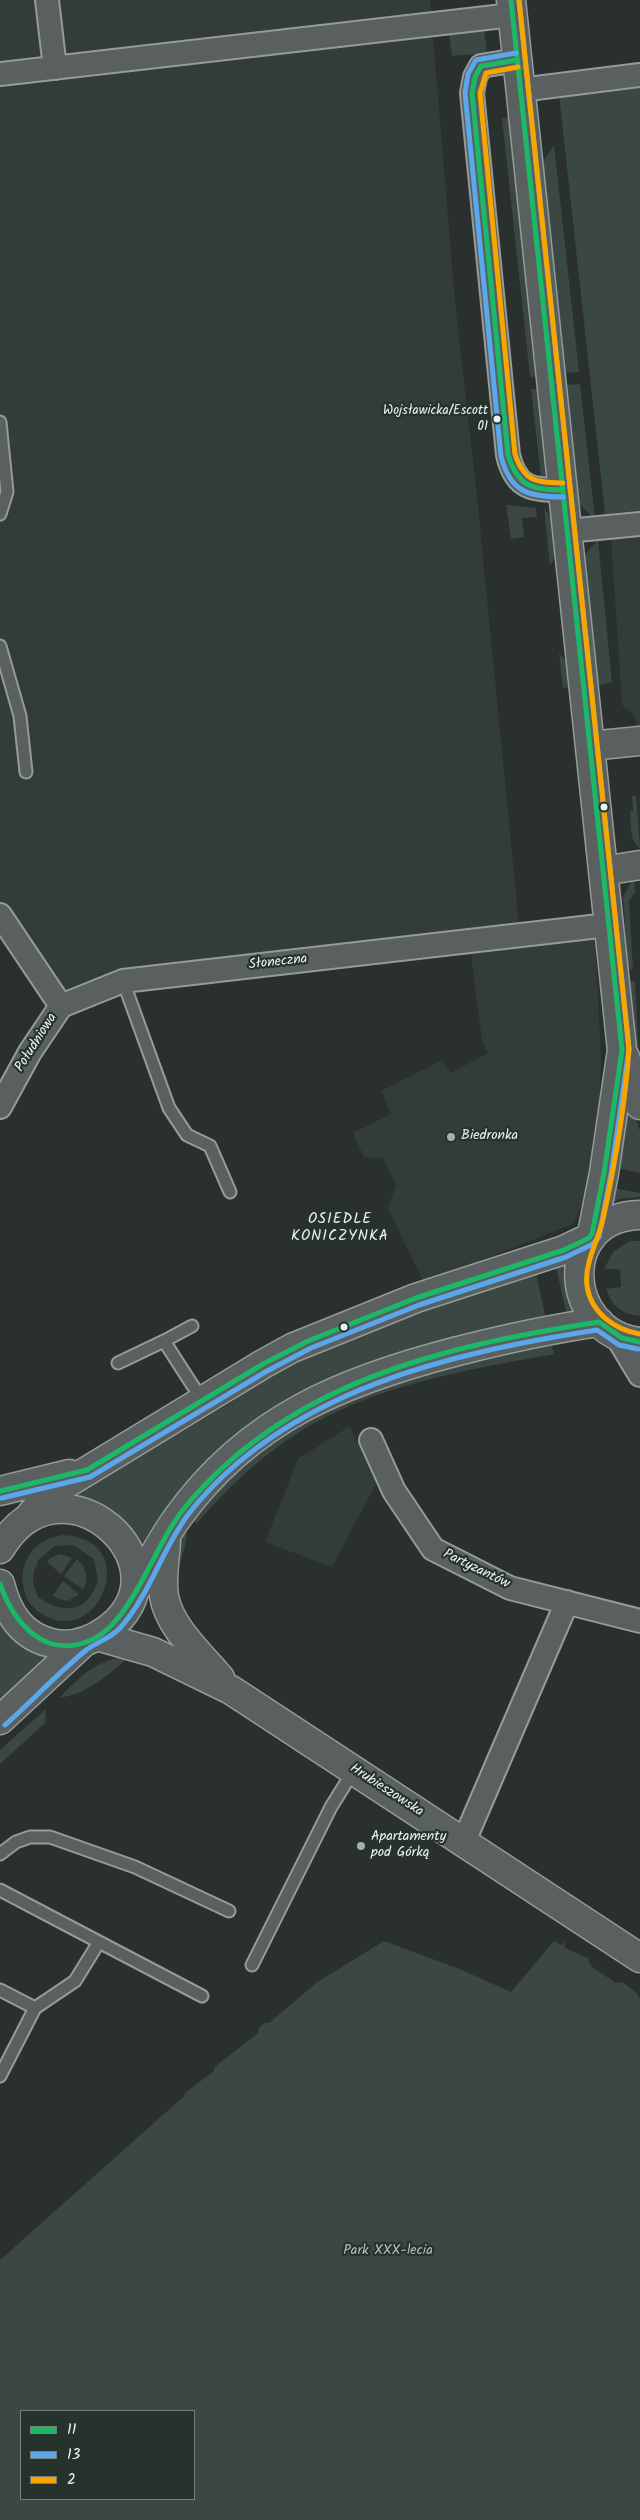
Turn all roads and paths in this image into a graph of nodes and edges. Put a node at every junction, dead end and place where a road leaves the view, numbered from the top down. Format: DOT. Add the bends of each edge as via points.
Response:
graph roads {
  1 [pos="47,0"];
  2 [pos="511,8"];
  3 [pos="517,60"];
  4 [pos="55,68"];
  5 [pos="0,74"];
  6 [pos="640,75"];
  7 [pos="520,90"];
  8 [pos="0,422"];
  9 [pos="563,490"];
  10 [pos="0,514"];
  11 [pos="640,524"];
  12 [pos="567,532"];
  13 [pos="0,646"];
  14 [pos="640,740"];
  15 [pos="590,746"];
  16 [pos="26,772"];
  17 [pos="640,866"];
  18 [pos="603,871"];
  19 [pos="0,915"];
  20 [pos="608,925"];
  21 [pos="124,981"];
  22 [pos="61,1006"];
  23 [pos="622,1050"];
  24 [pos="640,1105"];
  25 [pos="0,1107"];
  26 [pos="230,1192"];
  27 [pos="640,1215"];
  28 [pos="590,1236"];
  29 [pos="192,1326"];
  30 [pos="618,1333"];
  31 [pos="164,1341"];
  32 [pos="118,1363"];
  33 [pos="640,1375"];
  34 [pos="202,1400"];
  35 [pos="371,1440"];
  36 [pos="87,1470"];
  37 [pos="0,1492"];
  38 [pos="0,1507"];
  39 [pos="29,1517"];
  40 [pos="167,1533"];
  41 [pos="0,1549"];
  42 [pos="0,1584"];
  43 [pos="135,1592"];
  44 [pos="567,1602"];
  45 [pos="640,1621"];
  46 [pos="90,1640"];
  47 [pos="231,1690"];
  48 [pos="0,1720"];
  49 [pos="354,1770"];
  50 [pos="464,1841"];
  51 [pos="0,1854"];
  52 [pos="0,1890"];
  53 [pos="229,1911"];
  54 [pos="100,1942"];
  55 [pos="640,1958"];
  56 [pos="252,1965"];
  57 [pos="0,1990"];
  58 [pos="202,1996"];
  59 [pos="35,2008"];
  60 [pos="0,2076"];
  1 -- 4 [label="street"];
  2 -- 3 [label="street"];
  2 -- 4 [label="street"];
  3 -- 7 [label="street"];
  3 -- 9 [label="street" via="481,66 472,93 508,455 516,478 530,488"];
  4 -- 5 [label="street"];
  6 -- 7 [label="street"];
  7 -- 9 [label="street"];
  8 -- 10 [label="lane" via="8,492"];
  9 -- 12 [label="street"];
  11 -- 12 [label="street"];
  12 -- 15 [label="street"];
  13 -- 16 [label="lane" via="20,716"];
  14 -- 15 [label="street"];
  15 -- 18 [label="street"];
  17 -- 18 [label="street"];
  18 -- 20 [label="street"];
  19 -- 22 [label="street"];
  20 -- 21 [label="street, Słoneczna"];
  20 -- 23 [label="street"];
  21 -- 22 [label="street, Słoneczna"];
  21 -- 26 [label="lane" via="169,1108 187,1135 210,1146"];
  22 -- 25 [label="street, Południowa" via="30,1052"];
  23 -- 24 [label="street"];
  23 -- 28 [label="street" via="604,1173"];
  27 -- 28 [label="street" via="612,1220"];
  28 -- 30 [label="street" via="581,1267 580,1286 585,1305"];
  28 -- 34 [label="street" via="564,1250 395,1306 308,1341"];
  29 -- 31 [label="lane"];
  30 -- 33 [label="street"];
  30 -- 40 [label="street" via="520,1335 426,1359 325,1395 283,1418 233,1457 194,1496"];
  31 -- 32 [label="lane"];
  31 -- 34 [label="lane"];
  34 -- 36 [label="street"];
  35 -- 44 [label="street, Partyzantów" via="394,1491 434,1549 510,1588"];
  36 -- 37 [label="street"];
  36 -- 39 [label="street" via="50,1494"];
  38 -- 39 [label="street"];
  39 -- 41 [label="street" via="12,1532"];
  39 -- 43 [label="street" via="66,1509 88,1512 105,1522 116,1531 128,1549 134,1570"];
  40 -- 43 [label="street"];
  40 -- 47 [label="street" via="163,1579 170,1613 177,1626"];
  42 -- 46 [label="street" via="10,1612 35,1637 55,1644"];
  43 -- 46 [label="street" via="118,1620"];
  43 -- 47 [label="street" via="167,1636"];
  44 -- 45 [label="street, Partyzantów"];
  44 -- 50 [label="street"];
  46 -- 47 [label="street" via="153,1652"];
  46 -- 48 [label="street"];
  47 -- 49 [label="street, Hrubieszowska"];
  49 -- 50 [label="street, Hrubieszowska"];
  49 -- 56 [label="lane" via="331,1807"];
  50 -- 55 [label="street, Hrubieszowska"];
  51 -- 53 [label="lane" via="16,1842 30,1837 50,1837 135,1867"];
  52 -- 54 [label="lane"];
  54 -- 58 [label="lane"];
  54 -- 59 [label="lane" via="75,1982"];
  57 -- 59 [label="lane"];
  59 -- 60 [label="lane"];
}
